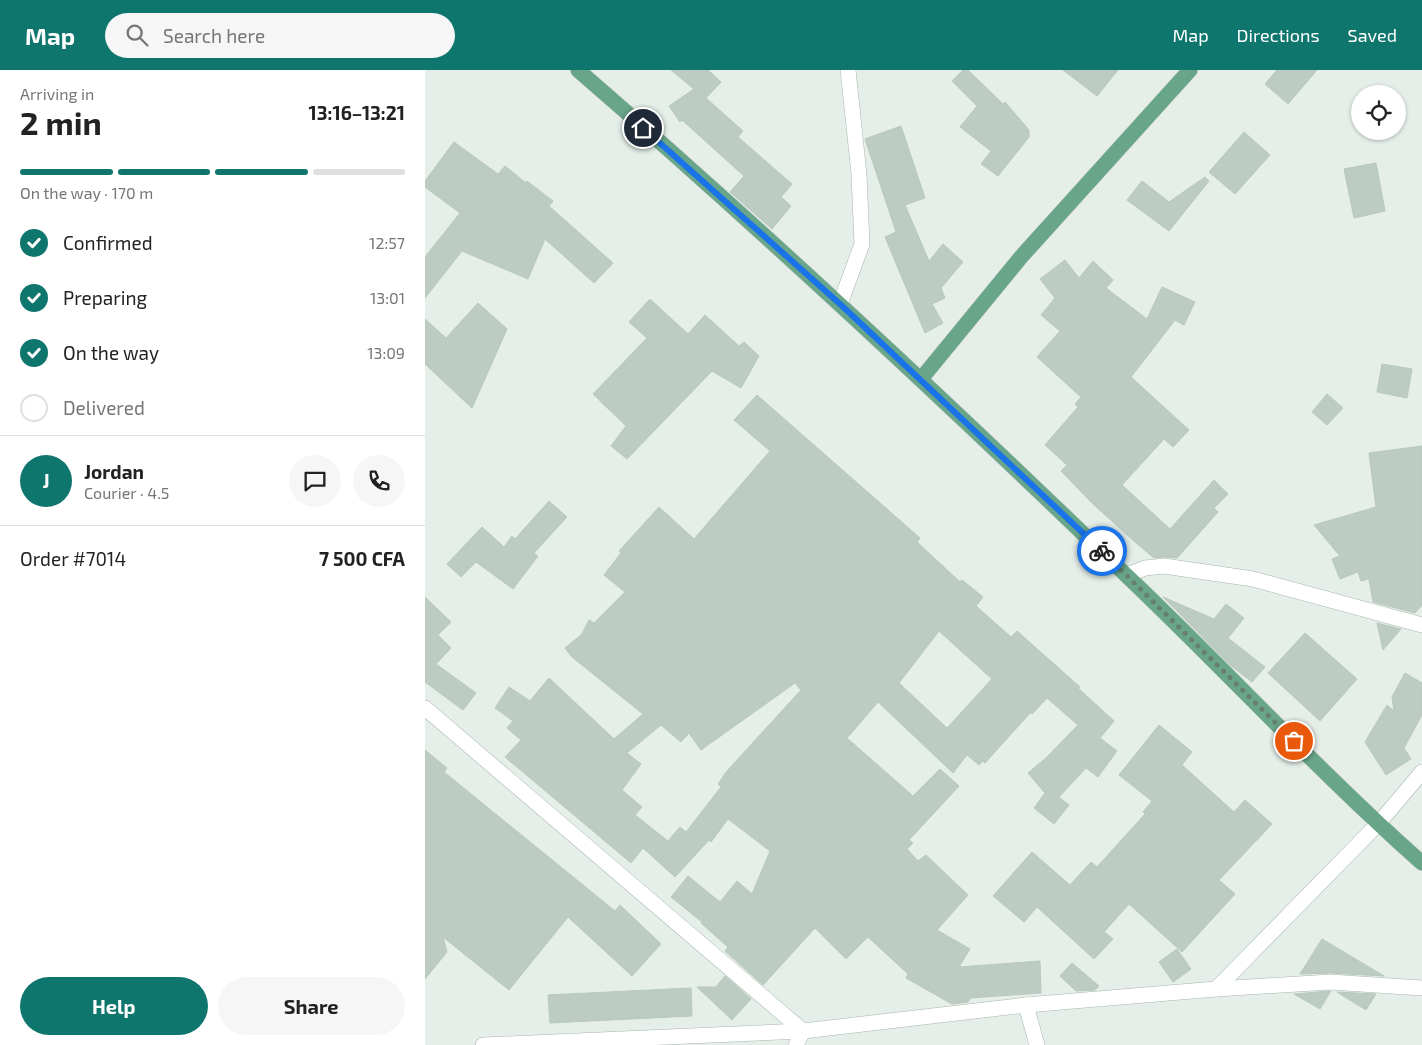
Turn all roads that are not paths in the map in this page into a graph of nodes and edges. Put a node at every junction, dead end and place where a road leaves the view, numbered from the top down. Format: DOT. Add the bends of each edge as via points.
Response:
graph roads {
  1 [pos="578,70"];
  2 [pos="848,70"];
  3 [pos="1190,70"];
  4 [pos="840,304"];
  5 [pos="921,379"];
  6 [pos="1127,575"];
  7 [pos="1422,625"];
  8 [pos="425,708"];
  9 [pos="1422,772"];
  10 [pos="1377,824"];
  11 [pos="1422,863"];
  12 [pos="1422,988"];
  13 [pos="1216,989"];
  14 [pos="1026,1005"];
  15 [pos="803,1031"];
  16 [pos="483,1045"];
  17 [pos="796,1045"];
  18 [pos="1037,1045"];
  1 -- 4 [label="main road"];
  2 -- 4 [label="street" via="859,174 862,244"];
  3 -- 5 [label="main road" via="1021,257"];
  4 -- 5 [label="main road"];
  5 -- 6 [label="main road"];
  6 -- 7 [label="street" via="1145,568 1164,566 1253,579"];
  6 -- 10 [label="main road"];
  8 -- 15 [label="street"];
  9 -- 10 [label="street"];
  10 -- 11 [label="main road"];
  10 -- 13 [label="street"];
  12 -- 13 [label="street" via="1329,982"];
  13 -- 14 [label="street"];
  14 -- 15 [label="street"];
  14 -- 18 [label="street"];
  15 -- 16 [label="street"];
  15 -- 17 [label="street"];
}
